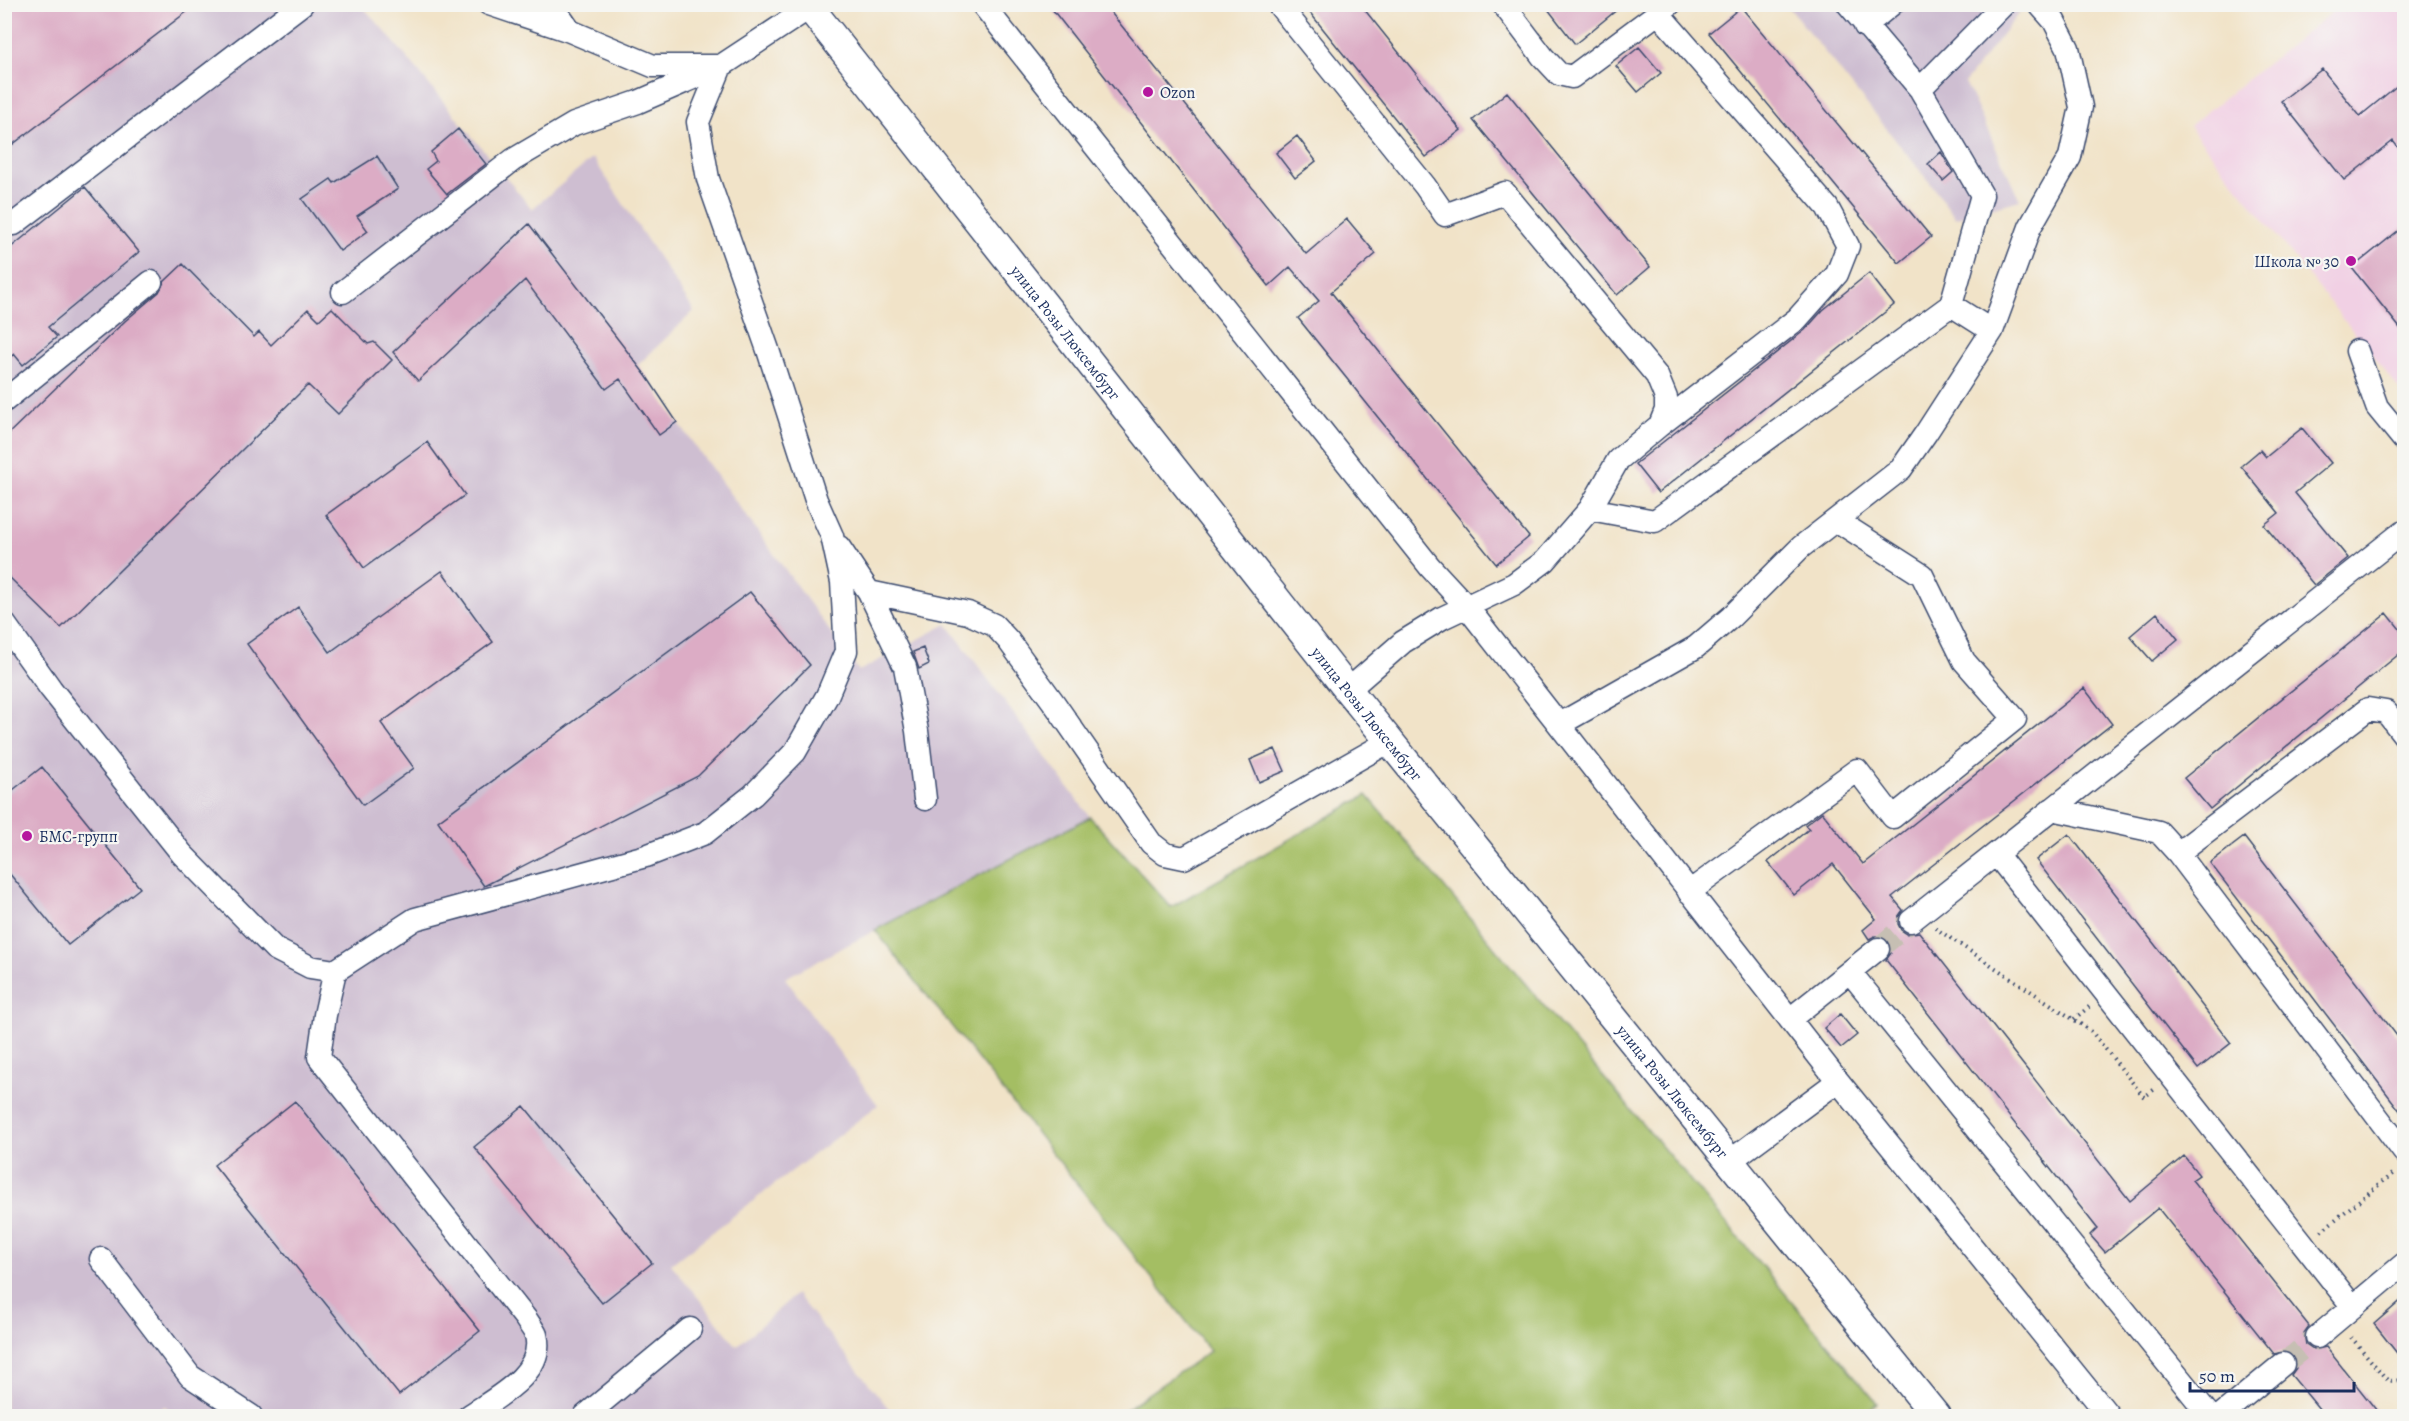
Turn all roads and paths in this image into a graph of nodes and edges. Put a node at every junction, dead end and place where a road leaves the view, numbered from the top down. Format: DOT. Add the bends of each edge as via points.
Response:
graph roads {
  1 [pos="302,4"];
  2 [pos="489,4"];
  3 [pos="551,4"];
  4 [pos="982,4"];
  5 [pos="1278,4"];
  6 [pos="1503,4"];
  7 [pos="1848,4"];
  8 [pos="1892,4"];
  9 [pos="2004,4"];
  10 [pos="2038,4"];
  11 [pos="808,6"];
  12 [pos="1664,9"];
  13 [pos="1866,26"];
  14 [pos="570,31"];
  15 [pos="721,66"];
  16 [pos="1920,89"];
  17 [pos="14,225"];
  18 [pos="151,282"];
  19 [pos="343,292"];
  20 [pos="1952,305"];
  21 [pos="1992,331"];
  22 [pos="2357,351"];
  23 [pos="4,401"];
  24 [pos="1660,426"];
  25 [pos="2404,440"];
  26 [pos="1590,509"];
  27 [pos="1836,520"];
  28 [pos="2404,531"];
  29 [pos="831,536"];
  30 [pos="869,592"];
  31 [pos="1467,607"];
  32 [pos="4,623"];
  33 [pos="1348,690"];
  34 [pos="1560,724"];
  35 [pos="2404,735"];
  36 [pos="1390,741"];
  37 [pos="925,799"];
  38 [pos="2052,809"];
  39 [pos="2178,853"];
  40 [pos="1996,854"];
  41 [pos="1689,892"];
  42 [pos="1914,918"];
  43 [pos="1878,949"];
  44 [pos="335,970"];
  45 [pos="1850,972"];
  46 [pos="1790,1020"];
  47 [pos="2091,1030"];
  48 [pos="1838,1081"];
  49 [pos="1730,1161"];
  50 [pos="2400,1162"];
  51 [pos="2304,1244"];
  52 [pos="101,1259"];
  53 [pos="2404,1264"];
  54 [pos="2345,1313"];
  55 [pos="690,1329"];
  56 [pos="2317,1336"];
  57 [pos="2283,1364"];
  58 [pos="2404,1380"];
  59 [pos="251,1416"];
  60 [pos="469,1416"];
  61 [pos="585,1416"];
  62 [pos="1936,1416"];
  63 [pos="2109,1416"];
  64 [pos="2210,1416"];
  65 [pos="2220,1416"];
  1 -- 17 [label="street"];
  2 -- 14 [label="street"];
  3 -- 14 [label="street"];
  4 -- 31 [label="street" via="1430,567"];
  5 -- 24 [label="street" via="1445,214 1504,193 1657,376 1666,399"];
  6 -- 12 [label="street" via="1551,66 1559,74 1572,77"];
  7 -- 13 [label="street"];
  8 -- 13 [label="street"];
  9 -- 16 [label="street"];
  10 -- 21 [label="street" via="2054,21 2068,48 2081,107 2070,157 2030,227"];
  11 -- 15 [label="street"];
  11 -- 33 [label="main road, улица Розы Люксембург"];
  12 -- 24 [label="street" via="1827,207 1848,246 1837,274 1797,320"];
  13 -- 16 [label="street"];
  14 -- 15 [label="street" via="653,66"];
  15 -- 19 [label="street" via="638,102 574,124 513,160"];
  15 -- 29 [label="street" via="698,122 708,179"];
  16 -- 20 [label="street" via="1982,195"];
  18 -- 23 [label="street"];
  20 -- 21 [label="street"];
  20 -- 26 [label="street" via="1655,521"];
  21 -- 27 [label="street" via="1900,469"];
  22 -- 25 [label="street" via="2377,407"];
  24 -- 26 [label="street" via="1618,460"];
  26 -- 31 [label="street" via="1545,561 1514,584"];
  27 -- 34 [label="street" via="1801,547 1695,648"];
  27 -- 41 [label="street" via="1922,575 1964,661 2015,719 1893,817 1857,770"];
  28 -- 38 [label="street"];
  29 -- 30 [label="street"];
  29 -- 44 [label="street" via="842,582 846,651 827,696 795,752 753,795 705,833 646,856 415,919"];
  30 -- 36 [label="street" via="968,613 994,626 1008,639 1054,703 1129,814 1151,843 1165,854 1184,858"];
  30 -- 37 [label="street" via="905,667"];
  31 -- 33 [label="street" via="1403,642"];
  31 -- 34 [label="street"];
  32 -- 44 [label="street" via="51,689 182,854 275,949 310,967"];
  33 -- 36 [label="main road, улица Розы Люксембург"];
  34 -- 41 [label="street"];
  35 -- 39 [label="street" via="2386,712 2368,709"];
  36 -- 49 [label="main road, улица Розы Люксембург"];
  38 -- 39 [label="street" via="2159,832"];
  38 -- 40 [label="street"];
  39 -- 50 [label="street"];
  40 -- 42 [label="street"];
  40 -- 51 [label="street"];
  41 -- 46 [label="street"];
  42 -- 47 [label="path"];
  43 -- 45 [label="street"];
  44 -- 60 [label="street" via="319,1057 536,1335 536,1352 524,1377"];
  45 -- 46 [label="street"];
  45 -- 64 [label="street"];
  46 -- 48 [label="street"];
  48 -- 49 [label="street"];
  48 -- 63 [label="street"];
  49 -- 62 [label="main road, улица Розы Люксембург"];
  50 -- 51 [label="path"];
  51 -- 54 [label="street"];
  52 -- 59 [label="street" via="190,1376"];
  53 -- 54 [label="street"];
  54 -- 56 [label="street"];
  54 -- 58 [label="path" via="2388,1381"];
  55 -- 61 [label="street"];
  57 -- 65 [label="street"];
}
